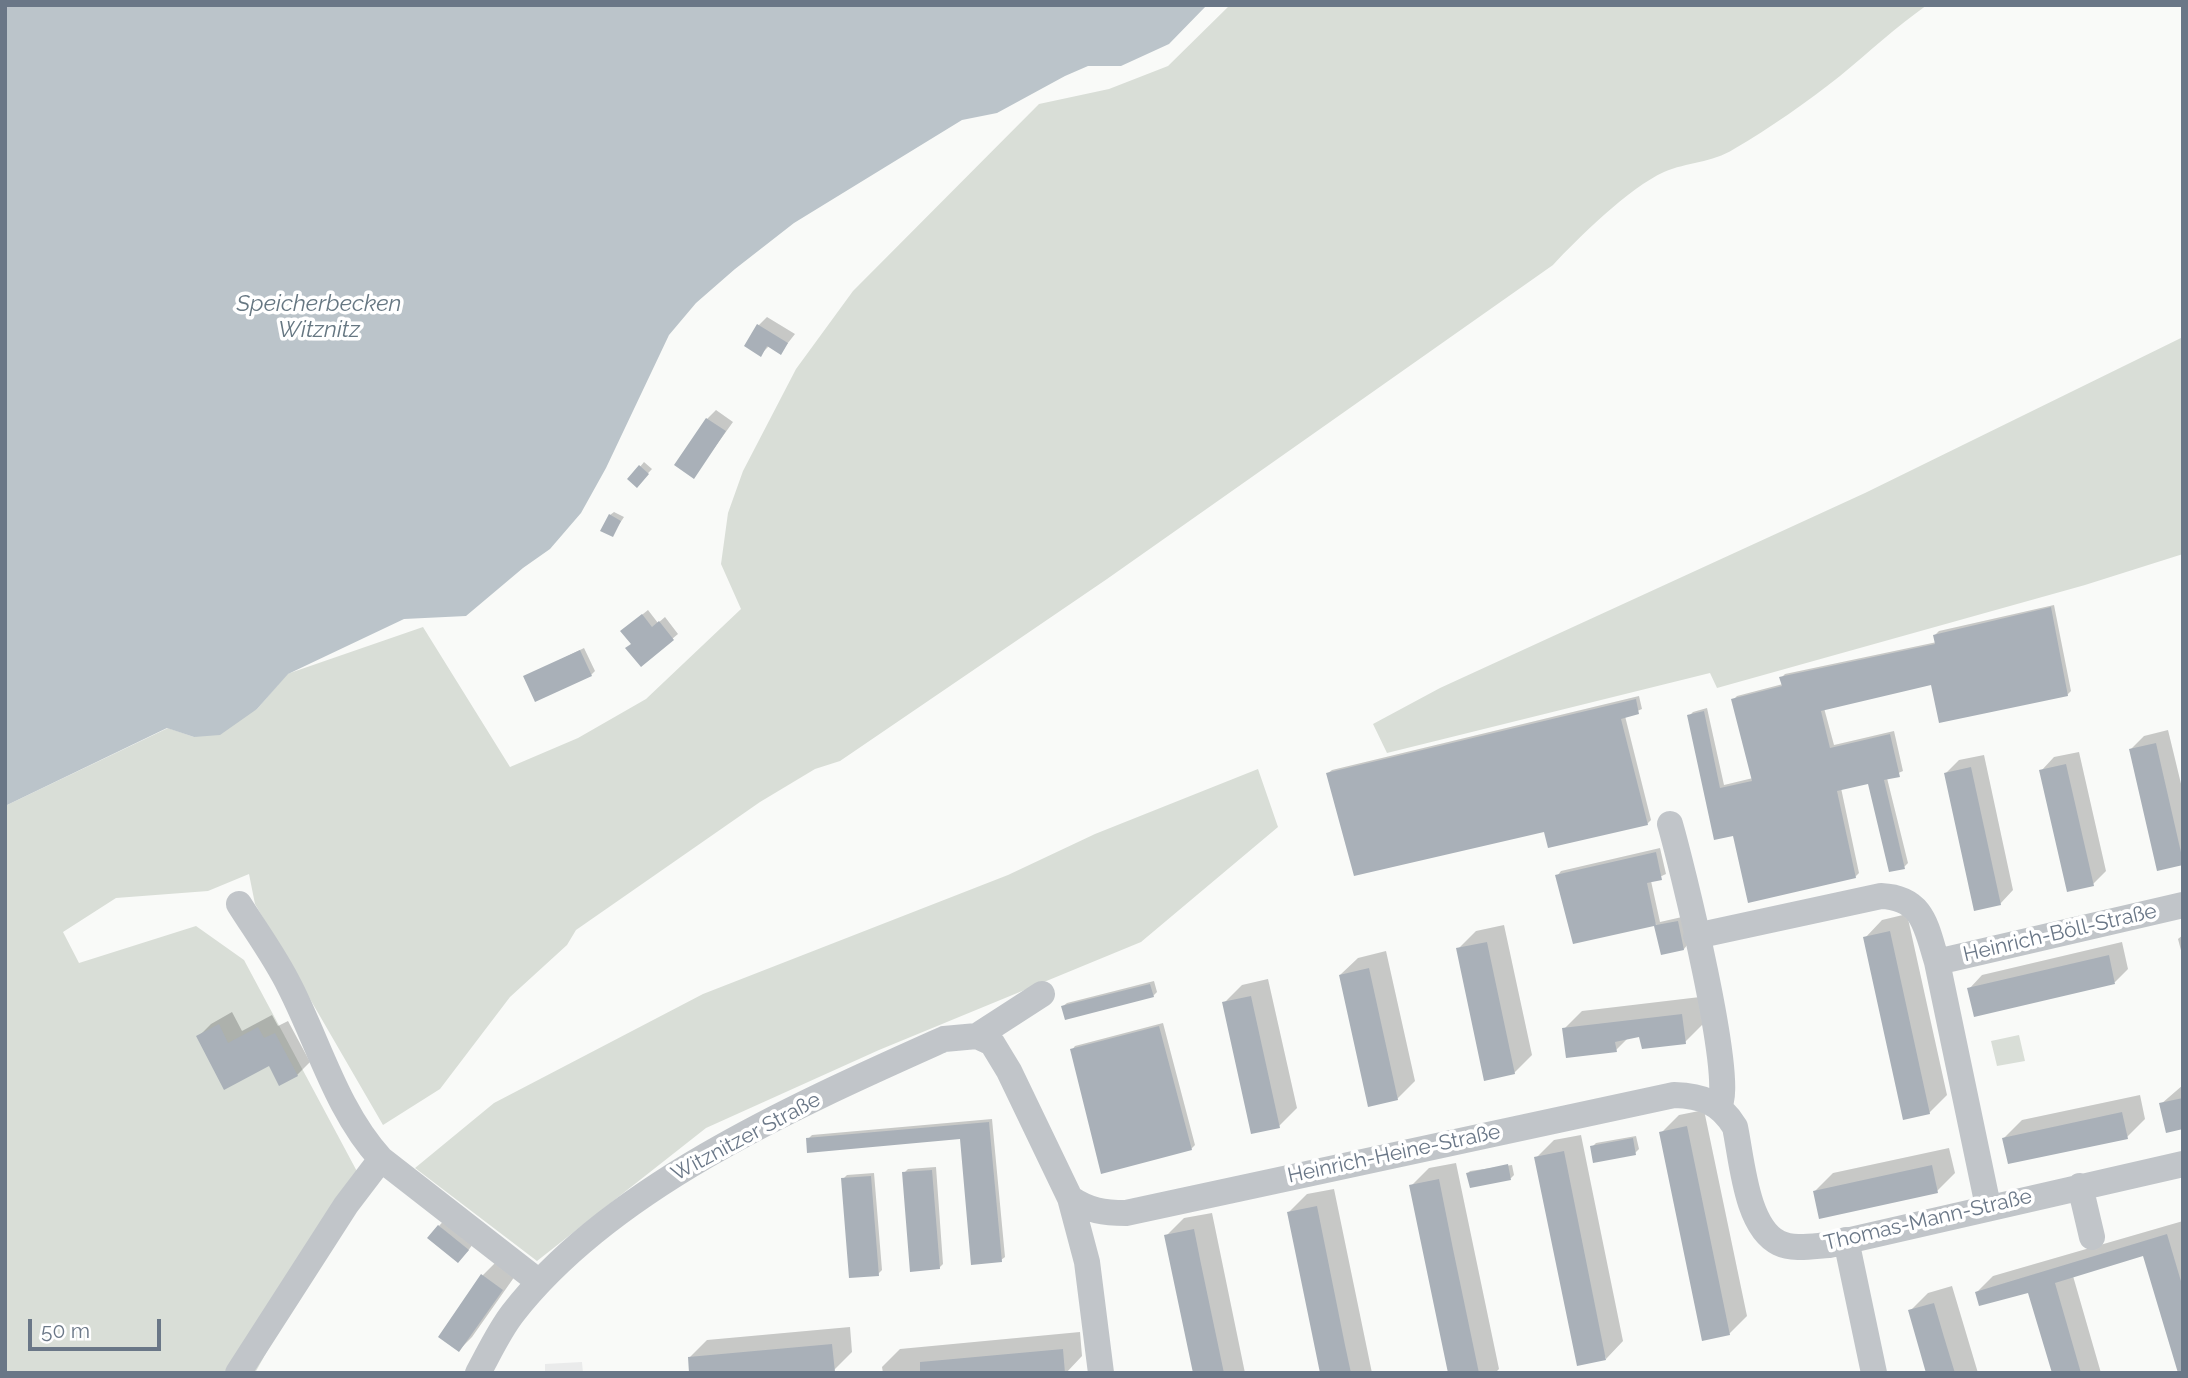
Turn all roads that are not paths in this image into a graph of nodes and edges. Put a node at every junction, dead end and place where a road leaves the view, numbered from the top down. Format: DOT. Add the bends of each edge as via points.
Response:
graph roads {
  1 [pos="1670,824"];
  2 [pos="239,904"];
  3 [pos="2183,905"];
  4 [pos="1696,936"];
  5 [pos="1937,962"];
  6 [pos="1041,994"];
  7 [pos="976,1036"];
  8 [pos="1719,1106"];
  9 [pos="381,1159"];
  10 [pos="2183,1164"];
  11 [pos="2080,1186"];
  12 [pos="1070,1198"];
  13 [pos="1989,1206"];
  14 [pos="2092,1237"];
  15 [pos="1846,1240"];
  16 [pos="539,1282"];
  17 [pos="238,1373"];
  18 [pos="478,1373"];
  19 [pos="1101,1373"];
  20 [pos="1874,1373"];
  1 -- 4 [label="street"];
  2 -- 9 [label="street" via="290,986 334,1084"];
  3 -- 5 [label="street, Heinrich-Böll-Straße"];
  4 -- 5 [label="street, Heinrich-Böll-Straße" via="1857,900 1899,897 1919,913"];
  4 -- 8 [label="street" via="1722,1054"];
  5 -- 13 [label="street, Heinrich-Böll-Straße"];
  6 -- 7 [label="street, Witznitzer Straße"];
  7 -- 12 [label="street" via="992,1043 1009,1071"];
  7 -- 16 [label="street, Witznitzer Straße" via="944,1040 913,1053 665,1179"];
  8 -- 12 [label="street, Heinrich-Heine-Straße" via="1706,1098 1674,1095 1126,1213 1084,1208"];
  8 -- 15 [label="street, Thomas-Mann-Straße" via="1735,1127 1753,1213 1764,1231 1780,1243 1804,1247"];
  9 -- 16 [label="street"];
  9 -- 17 [label="street" via="346,1205"];
  10 -- 11 [label="street, Thomas-Mann-Straße"];
  11 -- 13 [label="street, Thomas-Mann-Straße"];
  11 -- 14 [label="street"];
  12 -- 19 [label="street" via="1087,1262"];
  13 -- 15 [label="street, Thomas-Mann-Straße"];
  15 -- 20 [label="street"];
  16 -- 18 [label="street, Witznitzer Straße" via="511,1315"];
}
